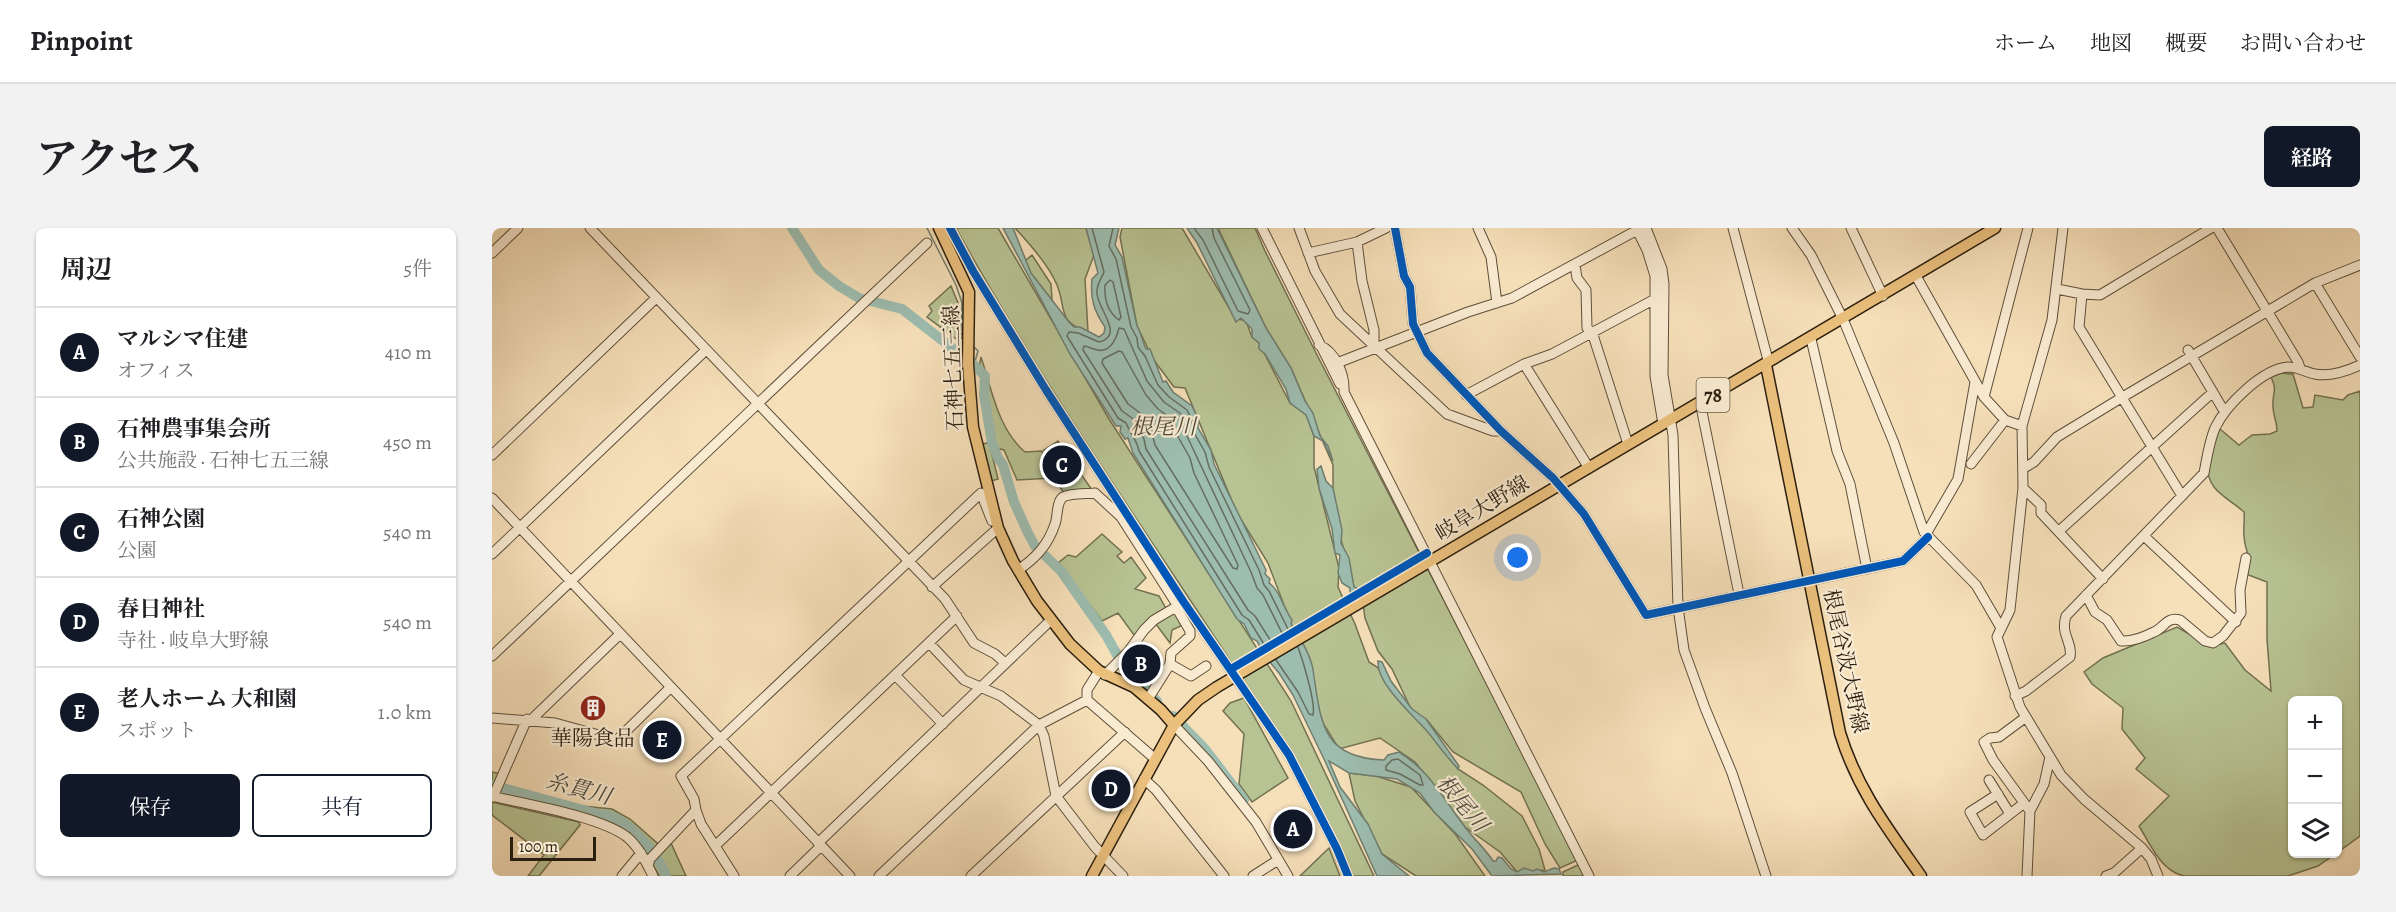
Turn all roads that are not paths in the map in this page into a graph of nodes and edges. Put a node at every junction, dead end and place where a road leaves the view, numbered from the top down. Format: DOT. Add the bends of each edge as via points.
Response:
graph roads {
  1 [pos="518,228"];
  2 [pos="590,228"];
  3 [pos="939,228"];
  4 [pos="950,228"];
  5 [pos="1262,228"];
  6 [pos="1299,228"];
  7 [pos="1386,228"];
  8 [pos="1395,228"];
  9 [pos="1478,228"];
  10 [pos="1733,228"];
  11 [pos="1792,228"];
  12 [pos="1851,228"];
  13 [pos="2028,228"];
  14 [pos="2063,228"];
  15 [pos="2211,228"];
  16 [pos="2217,228"];
  17 [pos="1640,229"];
  18 [pos="1992,229"];
  19 [pos="1357,242"];
  20 [pos="927,243"];
  21 [pos="492,253"];
  22 [pos="1308,253"];
  23 [pos="1575,265"];
  24 [pos="2360,266"];
  25 [pos="1916,276"];
  26 [pos="2315,282"];
  27 [pos="2057,289"];
  28 [pos="2082,294"];
  29 [pos="1882,296"];
  30 [pos="656,298"];
  31 [pos="1655,299"];
  32 [pos="1497,303"];
  33 [pos="2268,310"];
  34 [pos="1843,319"];
  35 [pos="1416,332"];
  36 [pos="1592,332"];
  37 [pos="1810,339"];
  38 [pos="1319,345"];
  39 [pos="1374,348"];
  40 [pos="706,350"];
  41 [pos="2190,353"];
  42 [pos="2360,357"];
  43 [pos="1337,363"];
  44 [pos="1524,364"];
  45 [pos="1766,365"];
  46 [pos="2360,365"];
  47 [pos="2300,368"];
  48 [pos="1975,382"];
  49 [pos="1344,392"];
  50 [pos="2213,392"];
  51 [pos="1466,395"];
  52 [pos="1984,397"];
  53 [pos="2121,398"];
  54 [pos="1700,402"];
  55 [pos="758,404"];
  56 [pos="2224,411"];
  57 [pos="2005,420"];
  58 [pos="1667,422"];
  59 [pos="2022,426"];
  60 [pos="1501,431"];
  61 [pos="1628,444"];
  62 [pos="2151,447"];
  63 [pos="492,455"];
  64 [pos="1971,464"];
  65 [pos="1589,468"];
  66 [pos="2024,468"];
  67 [pos="1559,485"];
  68 [pos="2023,488"];
  69 [pos="2182,496"];
  70 [pos="492,498"];
  71 [pos="520,528"];
  72 [pos="997,528"];
  73 [pos="2059,531"];
  74 [pos="1927,536"];
  75 [pos="2145,536"];
  76 [pos="492,554"];
  77 [pos="2246,558"];
  78 [pos="909,562"];
  79 [pos="1427,563"];
  80 [pos="1867,569"];
  81 [pos="1018,570"];
  82 [pos="2103,579"];
  83 [pos="1810,580"];
  84 [pos="570,581"];
  85 [pos="932,587"];
  86 [pos="1739,594"];
  87 [pos="2086,595"];
  88 [pos="1678,606"];
  89 [pos="1176,608"];
  90 [pos="957,616"];
  91 [pos="1050,620"];
  92 [pos="2236,622"];
  93 [pos="2001,628"];
  94 [pos="621,634"];
  95 [pos="1190,636"];
  96 [pos="929,643"];
  97 [pos="492,656"];
  98 [pos="1225,660"];
  99 [pos="1004,662"];
  100 [pos="1170,664"];
  101 [pos="1206,666"];
  102 [pos="1102,673"];
  103 [pos="895,675"];
  104 [pos="1239,675"];
  105 [pos="671,687"];
  106 [pos="981,688"];
  107 [pos="1151,696"];
  108 [pos="2015,696"];
  109 [pos="1087,700"];
  110 [pos="2026,717"];
  111 [pos="492,718"];
  112 [pos="529,719"];
  113 [pos="1176,722"];
  114 [pos="943,724"];
  115 [pos="1039,725"];
  116 [pos="1125,732"];
  117 [pos="720,740"];
  118 [pos="2050,757"];
  119 [pos="1155,758"];
  120 [pos="1144,779"];
  121 [pos="1989,780"];
  122 [pos="495,792"];
  123 [pos="771,793"];
  124 [pos="1998,794"];
  125 [pos="1056,796"];
  126 [pos="2027,807"];
  127 [pos="696,810"];
  128 [pos="2010,814"];
  129 [pos="820,844"];
  130 [pos="715,846"];
  131 [pos="2142,848"];
  132 [pos="641,853"];
  133 [pos="1104,856"];
  134 [pos="1278,860"];
  135 [pos="649,863"];
  136 [pos="622,876"];
  137 [pos="653,876"];
  138 [pos="734,876"];
  139 [pos="790,876"];
  140 [pos="850,876"];
  141 [pos="879,876"];
  142 [pos="971,876"];
  143 [pos="1092,876"];
  144 [pos="1123,876"];
  145 [pos="1224,876"];
  146 [pos="1253,876"];
  147 [pos="1288,876"];
  148 [pos="1348,876"];
  149 [pos="1590,876"];
  150 [pos="1766,876"];
  151 [pos="1921,876"];
  152 [pos="2027,876"];
  153 [pos="2106,876"];
  154 [pos="2158,876"];
  1 -- 21 [label="street"];
  2 -- 30 [label="street"];
  3 -- 72 [label="main road, 石神七五三線" via="969,292 968,364 973,427"];
  4 -- 98 [label="street" via="1046,390"];
  5 -- 38 [label="street"];
  6 -- 22 [label="street"];
  7 -- 19 [label="street"];
  8 -- 35 [label="street" via="1404,276 1410,287"];
  9 -- 32 [label="street" via="1491,257"];
  10 -- 45 [label="street" via="1768,360"];
  11 -- 34 [label="street" via="1811,255"];
  12 -- 29 [label="street"];
  13 -- 52 [label="street"];
  14 -- 27 [label="street"];
  15 -- 28 [label="street" via="2100,295"];
  16 -- 33 [label="street"];
  17 -- 23 [label="street"];
  17 -- 31 [label="street" via="1655,276"];
  17 -- 58 [label="street" via="1662,269"];
  18 -- 25 [label="main road, 岐阜大野線 / 78"];
  19 -- 22 [label="street"];
  19 -- 39 [label="street"];
  20 -- 55 [label="street"];
  22 -- 39 [label="street" via="1340,314"];
  23 -- 32 [label="street"];
  23 -- 36 [label="street" via="1577,278 1586,290 1587,328"];
  24 -- 26 [label="street"];
  25 -- 29 [label="main road, 岐阜大野線 / 78"];
  25 -- 48 [label="street"];
  26 -- 33 [label="street"];
  26 -- 42 [label="street"];
  27 -- 28 [label="street"];
  27 -- 59 [label="street" via="2048,338"];
  28 -- 53 [label="street" via="2079,327"];
  29 -- 34 [label="main road, 岐阜大野線 / 78"];
  30 -- 40 [label="street"];
  30 -- 63 [label="street"];
  31 -- 36 [label="street"];
  31 -- 58 [label="street" via="1655,376"];
  32 -- 35 [label="street"];
  33 -- 41 [label="street"];
  33 -- 47 [label="street"];
  34 -- 37 [label="main road, 岐阜大野線 / 78"];
  34 -- 74 [label="street"];
  35 -- 39 [label="street"];
  35 -- 51 [label="street" via="1427,353"];
  36 -- 44 [label="street"];
  36 -- 61 [label="street"];
  37 -- 45 [label="main road, 岐阜大野線 / 78"];
  37 -- 80 [label="street" via="1837,451 1850,484"];
  38 -- 43 [label="street"];
  38 -- 49 [label="street"];
  39 -- 43 [label="street"];
  39 -- 60 [label="street" via="1447,414"];
  40 -- 55 [label="street"];
  40 -- 71 [label="street"];
  41 -- 50 [label="street"];
  41 -- 53 [label="street"];
  43 -- 49 [label="street"];
  44 -- 51 [label="street"];
  44 -- 65 [label="street"];
  45 -- 54 [label="main road, 岐阜大野線 / 78"];
  45 -- 83 [label="main road, 根尾谷汲大野線"];
  46 -- 47 [label="street" via="2320,375"];
  47 -- 56 [label="street" via="2288,367 2267,375"];
  48 -- 52 [label="street"];
  48 -- 74 [label="street" via="1958,479"];
  49 -- 79 [label="street"];
  50 -- 56 [label="street"];
  50 -- 62 [label="street"];
  51 -- 60 [label="street"];
  52 -- 57 [label="street"];
  53 -- 62 [label="street"];
  53 -- 66 [label="street" via="2057,437"];
  54 -- 58 [label="main road, 岐阜大野線 / 78"];
  54 -- 86 [label="street"];
  55 -- 78 [label="street"];
  55 -- 84 [label="street"];
  56 -- 69 [label="street" via="2209,445 2204,473"];
  57 -- 59 [label="street"];
  57 -- 64 [label="street"];
  58 -- 61 [label="main road, 岐阜大野線 / 78"];
  58 -- 88 [label="street"];
  59 -- 66 [label="street"];
  60 -- 67 [label="street"];
  61 -- 65 [label="main road, 岐阜大野線 / 78"];
  62 -- 69 [label="street"];
  62 -- 73 [label="street"];
  65 -- 67 [label="main road, 岐阜大野線 / 78"];
  66 -- 68 [label="street"];
  67 -- 79 [label="main road, 岐阜大野線 / 78"];
  67 -- 88 [label="street" via="1593,526 1642,612 1646,615"];
  68 -- 73 [label="street"];
  68 -- 93 [label="street" via="2010,610"];
  69 -- 75 [label="street"];
  70 -- 71 [label="street"];
  71 -- 76 [label="street"];
  71 -- 84 [label="street"];
  72 -- 78 [label="street" via="981,493"];
  72 -- 81 [label="main road, 石神七五三線"];
  72 -- 85 [label="street"];
  73 -- 82 [label="street"];
  74 -- 80 [label="street" via="1903,561"];
  74 -- 93 [label="street" via="1976,585"];
  75 -- 82 [label="street"];
  75 -- 92 [label="street"];
  77 -- 92 [label="street" via="2240,590 2241,613"];
  78 -- 85 [label="street"];
  78 -- 117 [label="street"];
  79 -- 104 [label="main road, 岐阜大野線 / 78"];
  79 -- 149 [label="street"];
  80 -- 83 [label="street"];
  81 -- 89 [label="street" via="1045,547 1056,523 1059,501 1095,493 1121,516"];
  81 -- 91 [label="main road, 石神七五三線"];
  82 -- 87 [label="street"];
  83 -- 86 [label="street"];
  83 -- 151 [label="main road, 根尾谷汲大野線" via="1847,756 1874,810"];
  84 -- 94 [label="street"];
  84 -- 97 [label="street"];
  85 -- 90 [label="street"];
  86 -- 88 [label="street"];
  87 -- 92 [label="street" via="2121,641 2156,632 2175,618 2213,643"];
  87 -- 108 [label="street" via="2066,616 2063,628 2070,657 2026,692"];
  88 -- 150 [label="street" via="1692,675 1732,773"];
  89 -- 95 [label="street"];
  89 -- 102 [label="street" via="1154,620 1128,652"];
  90 -- 96 [label="street"];
  90 -- 99 [label="street" via="974,643"];
  91 -- 99 [label="street"];
  91 -- 102 [label="main road, 石神七五三線"];
  93 -- 108 [label="street" via="1997,637"];
  94 -- 105 [label="street"];
  94 -- 112 [label="street"];
  95 -- 98 [label="street" via="1200,635 1218,658"];
  95 -- 100 [label="street" via="1171,653"];
  96 -- 103 [label="street"];
  96 -- 106 [label="street" via="964,680"];
  98 -- 104 [label="street"];
  99 -- 106 [label="street"];
  100 -- 101 [label="street" via="1191,676"];
  100 -- 107 [label="street"];
  102 -- 107 [label="main road, 石神七五三線"];
  102 -- 109 [label="street" via="1087,690"];
  103 -- 114 [label="street"];
  103 -- 123 [label="street"];
  104 -- 113 [label="main road, 岐阜大野線 / 78" via="1198,700"];
  104 -- 148 [label="street" via="1289,755"];
  105 -- 112 [label="street" via="617,740"];
  105 -- 117 [label="street"];
  106 -- 114 [label="street"];
  106 -- 115 [label="street" via="1012,704"];
  107 -- 113 [label="main road, 石神七五三線"];
  108 -- 110 [label="street"];
  109 -- 115 [label="street"];
  109 -- 116 [label="street"];
  110 -- 118 [label="street"];
  110 -- 126 [label="street" via="1984,742"];
  111 -- 112 [label="street"];
  112 -- 122 [label="street"];
  113 -- 119 [label="main road, 岐阜大野線 / 78"];
  113 -- 134 [label="street" via="1256,822"];
  114 -- 129 [label="street"];
  115 -- 125 [label="street"];
  115 -- 141 [label="street"];
  116 -- 119 [label="street"];
  116 -- 125 [label="street"];
  117 -- 123 [label="street"];
  117 -- 127 [label="street" via="681,776"];
  118 -- 126 [label="street" via="2044,784"];
  118 -- 131 [label="street" via="2068,785"];
  119 -- 120 [label="main road, 岐阜大野線 / 78"];
  120 -- 133 [label="main road, 岐阜大野線 / 78"];
  120 -- 145 [label="street"];
  121 -- 124 [label="street"];
  122 -- 132 [label="street" via="606,825 628,838"];
  123 -- 129 [label="street"];
  123 -- 130 [label="street"];
  124 -- 128 [label="street"];
  124 -- 128 [label="street" via="1970,814 1983,835"];
  125 -- 133 [label="street"];
  125 -- 142 [label="street"];
  126 -- 128 [label="street"];
  126 -- 152 [label="street"];
  127 -- 130 [label="street"];
  127 -- 135 [label="street"];
  129 -- 139 [label="street"];
  129 -- 140 [label="street"];
  130 -- 138 [label="street"];
  131 -- 153 [label="street"];
  131 -- 154 [label="street"];
  132 -- 135 [label="street"];
  132 -- 136 [label="street"];
  133 -- 143 [label="main road, 岐阜大野線 / 78"];
  133 -- 144 [label="street"];
  134 -- 146 [label="street"];
  134 -- 147 [label="street"];
  135 -- 137 [label="street"];
}
